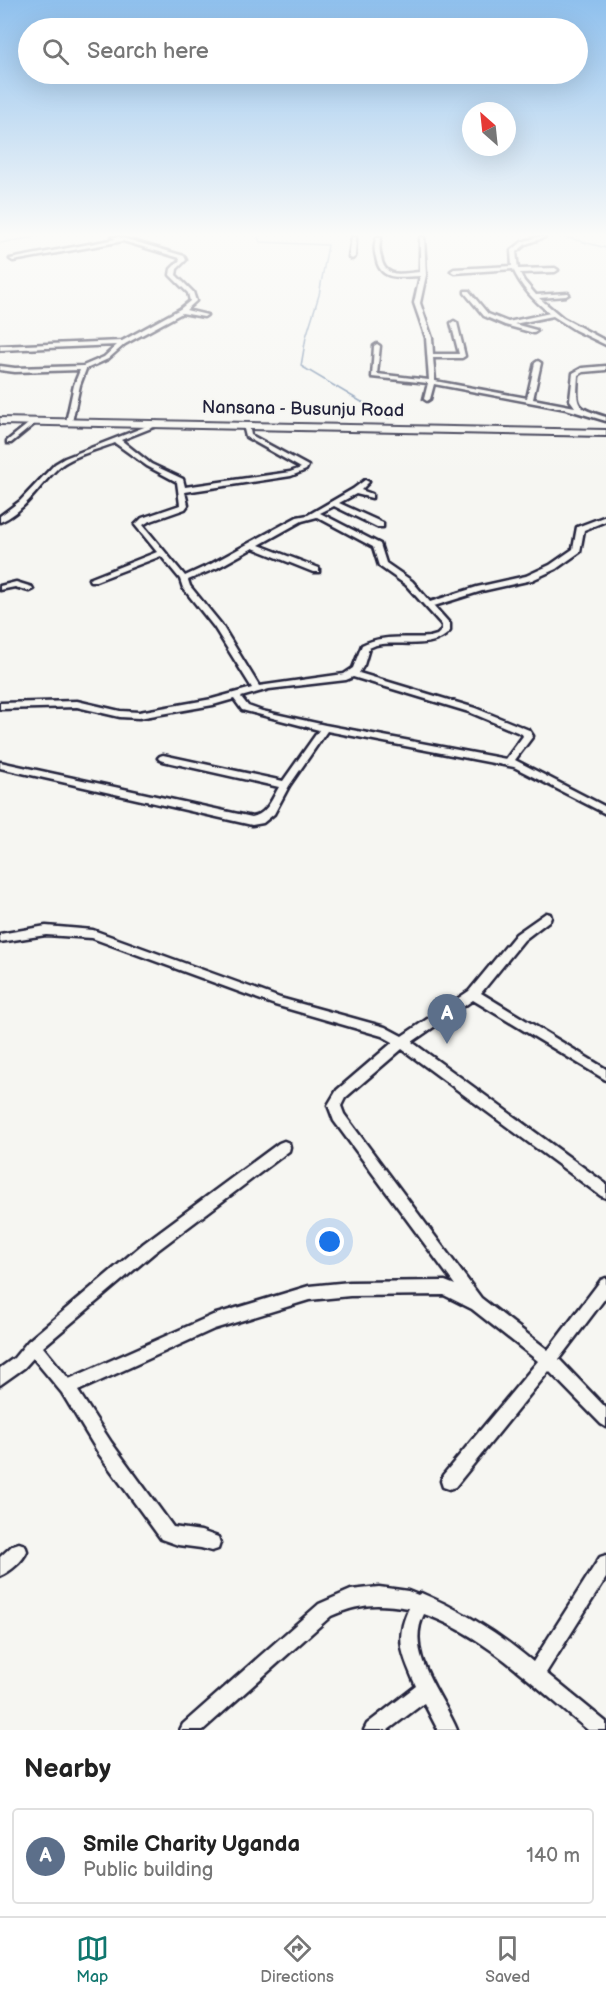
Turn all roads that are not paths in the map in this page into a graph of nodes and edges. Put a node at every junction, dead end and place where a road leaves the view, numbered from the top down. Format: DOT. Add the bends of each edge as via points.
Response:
graph roads {
  1 [pos="168,318"];
  2 [pos="422,318"];
  3 [pos="492,318"];
  4 [pos="540,318"];
  5 [pos="562,318"];
  6 [pos="454,323"];
  7 [pos="511,325"];
  8 [pos="534,331"];
  9 [pos="123,343"];
  10 [pos="606,343"];
  11 [pos="377,346"];
  12 [pos="0,348"];
  13 [pos="431,356"];
  14 [pos="538,363"];
  15 [pos="0,368"];
  16 [pos="85,368"];
  17 [pos="606,368"];
  18 [pos="432,382"];
  19 [pos="427,399"];
  20 [pos="529,401"];
  21 [pos="580,410"];
  22 [pos="606,419"];
  23 [pos="35,421"];
  24 [pos="69,422"];
  25 [pos="2,423"];
  26 [pos="157,423"];
  27 [pos="246,425"];
  28 [pos="606,433"];
  29 [pos="116,440"];
  30 [pos="9,442"];
  31 [pos="364,482"];
  32 [pos="182,490"];
  33 [pos="356,491"];
  34 [pos="369,496"];
  35 [pos="333,502"];
  36 [pos="312,515"];
  37 [pos="606,518"];
  38 [pos="0,520"];
  39 [pos="380,525"];
  40 [pos="253,545"];
  41 [pos="161,553"];
  42 [pos="316,570"];
  43 [pos="93,579"];
  44 [pos="184,579"];
  45 [pos="0,588"];
  46 [pos="28,590"];
  47 [pos="429,605"];
  48 [pos="353,674"];
  49 [pos="257,689"];
  50 [pos="236,696"];
  51 [pos="0,706"];
  52 [pos="325,728"];
  53 [pos="163,758"];
  54 [pos="509,762"];
  55 [pos="0,765"];
  56 [pos="285,784"];
  57 [pos="606,811"];
  58 [pos="546,917"];
  59 [pos="0,938"];
  60 [pos="473,994"];
  61 [pos="401,1043"];
  62 [pos="606,1075"];
  63 [pos="284,1147"];
  64 [pos="606,1192"];
  65 [pos="606,1285"];
  66 [pos="477,1304"];
  67 [pos="33,1346"];
  68 [pos="549,1360"];
  69 [pos="0,1377"];
  70 [pos="67,1388"];
  71 [pos="606,1419"];
  72 [pos="449,1481"];
  73 [pos="212,1543"];
  74 [pos="19,1551"];
  75 [pos="606,1563"];
  76 [pos="0,1568"];
  77 [pos="421,1602"];
  78 [pos="535,1674"];
  79 [pos="427,1689"];
  80 [pos="189,1730"];
  81 [pos="373,1730"];
  82 [pos="448,1730"];
  83 [pos="602,1730"];
  1 -- 9 [label="street"];
  2 -- 13 [label="street"];
  3 -- 7 [label="street"];
  4 -- 7 [label="street"];
  5 -- 10 [label="street"];
  6 -- 13 [label="street" via="462,356"];
  7 -- 8 [label="street"];
  9 -- 12 [label="street"];
  9 -- 16 [label="street" via="106,358"];
  11 -- 18 [label="street" via="374,376"];
  13 -- 18 [label="street"];
  14 -- 20 [label="street"];
  15 -- 16 [label="street"];
  16 -- 24 [label="street"];
  17 -- 21 [label="street" via="575,374 572,398"];
  18 -- 19 [label="street"];
  18 -- 20 [label="street"];
  20 -- 21 [label="street"];
  21 -- 22 [label="street"];
  23 -- 24 [label="main road, Nansana - Busunju Road"];
  23 -- 25 [label="main road, Nansana - Busunju Road"];
  23 -- 30 [label="street"];
  24 -- 26 [label="main road, Nansana - Busunju Road"];
  26 -- 27 [label="main road, Nansana - Busunju Road"];
  26 -- 29 [label="street"];
  27 -- 28 [label="main road, Nansana - Busunju Road"];
  27 -- 32 [label="street" via="248,436 305,466 304,469"];
  29 -- 32 [label="street" via="149,465 180,481"];
  29 -- 38 [label="street" via="57,465 33,494"];
  31 -- 33 [label="street"];
  32 -- 41 [label="street" via="184,505 180,509 140,522"];
  33 -- 34 [label="street"];
  33 -- 35 [label="street"];
  35 -- 36 [label="street"];
  35 -- 39 [label="street"];
  36 -- 40 [label="street"];
  36 -- 47 [label="street" via="324,516 376,546 382,564 409,583"];
  37 -- 47 [label="street" via="580,529 577,550 553,567 529,578"];
  40 -- 42 [label="street"];
  40 -- 44 [label="street"];
  41 -- 43 [label="street"];
  41 -- 44 [label="street"];
  44 -- 49 [label="street"];
  45 -- 46 [label="street" via="16,584"];
  47 -- 48 [label="street" via="446,624 444,635 373,642 365,647"];
  48 -- 49 [label="street"];
  48 -- 54 [label="street" via="472,710 526,732 528,736"];
  49 -- 50 [label="street"];
  50 -- 51 [label="street" via="138,715 77,704"];
  50 -- 52 [label="street" via="245,708"];
  52 -- 54 [label="street"];
  52 -- 56 [label="street"];
  53 -- 56 [label="street"];
  54 -- 57 [label="street"];
  55 -- 56 [label="street" via="252,821 270,812"];
  58 -- 60 [label="street" via="520,937"];
  59 -- 61 [label="street" via="42,929 93,934 279,1002 374,1028"];
  60 -- 61 [label="street"];
  60 -- 62 [label="street"];
  61 -- 64 [label="street"];
  61 -- 66 [label="street" via="341,1094 335,1110"];
  63 -- 67 [label="street" via="149,1248"];
  65 -- 68 [label="street"];
  66 -- 68 [label="street"];
  66 -- 70 [label="street" via="446,1288 309,1293 206,1324"];
  67 -- 69 [label="street"];
  67 -- 70 [label="street"];
  68 -- 71 [label="street"];
  68 -- 72 [label="street"];
  70 -- 73 [label="street" via="167,1533"];
  74 -- 76 [label="street"];
  75 -- 78 [label="street"];
  77 -- 78 [label="street" via="487,1637"];
  77 -- 79 [label="street" via="409,1636"];
  77 -- 80 [label="street" via="373,1598 337,1603"];
  78 -- 83 [label="street"];
  79 -- 81 [label="street"];
  79 -- 82 [label="street"];
}
